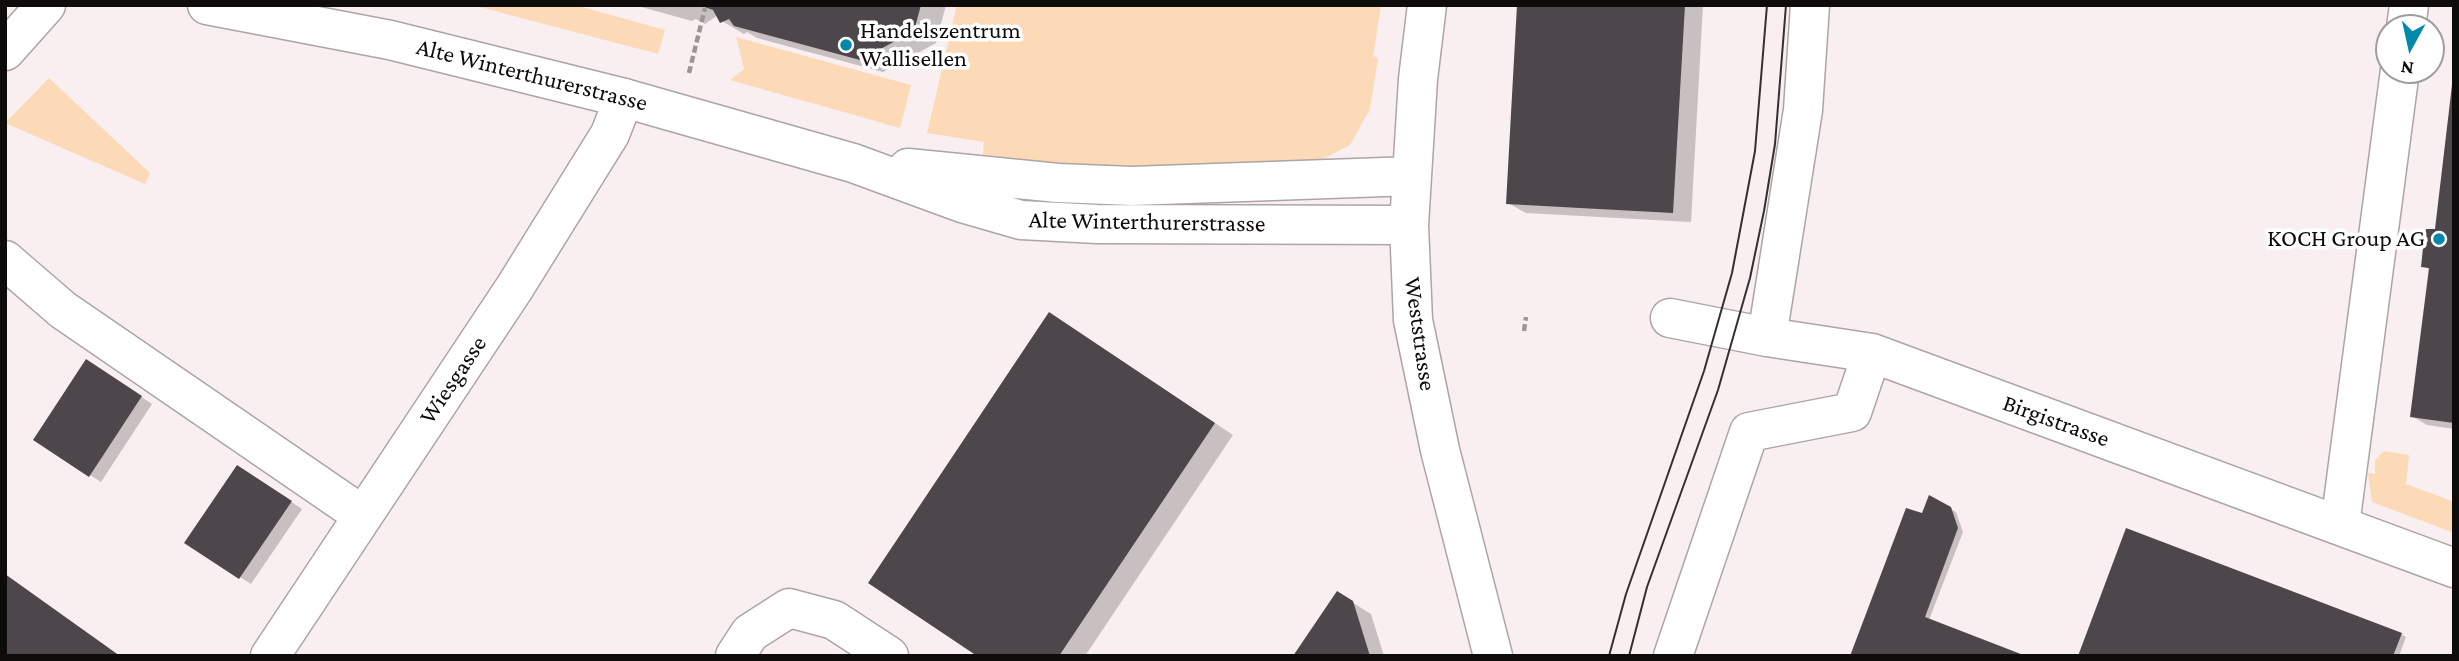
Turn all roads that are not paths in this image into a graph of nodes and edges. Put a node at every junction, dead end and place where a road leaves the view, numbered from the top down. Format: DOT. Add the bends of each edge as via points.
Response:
graph roads {
  1 [pos="46,5"];
  2 [pos="207,5"];
  3 [pos="1427,5"];
  4 [pos="1810,5"];
  5 [pos="5,51"];
  6 [pos="2398,84"];
  7 [pos="624,98"];
  8 [pos="853,163"];
  9 [pos="1412,176"];
  10 [pos="1409,225"];
  11 [pos="5,260"];
  12 [pos="1670,318"];
  13 [pos="1767,337"];
  14 [pos="1872,353"];
  15 [pos="362,515"];
  16 [pos="2340,525"];
  17 [pos="2454,568"];
  18 [pos="270,656"];
  19 [pos="735,656"];
  20 [pos="889,656"];
  21 [pos="1493,656"];
  22 [pos="1672,656"];
  1 -- 5 [label="street"];
  2 -- 7 [label="street, Alte Winterthurerstrasse" via="390,40"];
  3 -- 9 [label="street, Weststrasse"];
  4 -- 13 [label="street" via="1803,110"];
  6 -- 16 [label="street"];
  7 -- 8 [label="street, Alte Winterthurerstrasse"];
  7 -- 15 [label="street, Wiesgasse" via="610,134 515,287"];
  8 -- 9 [label="street, Alte Winterthurerstrasse" via="1132,187"];
  8 -- 10 [label="street, Alte Winterthurerstrasse" via="1021,220"];
  9 -- 10 [label="street, Weststrasse"];
  10 -- 21 [label="street, Weststrasse" via="1413,320 1440,450"];
  11 -- 15 [label="street" via="63,310"];
  12 -- 13 [label="street, Birgistrasse"];
  13 -- 14 [label="street, Birgistrasse"];
  14 -- 16 [label="street, Birgistrasse"];
  14 -- 22 [label="street" via="1852,412 1749,432"];
  15 -- 18 [label="street, Wiesgasse"];
  16 -- 17 [label="street, Birgistrasse"];
  19 -- 20 [label="street" via="750,633 789,608 834,620"];
}
